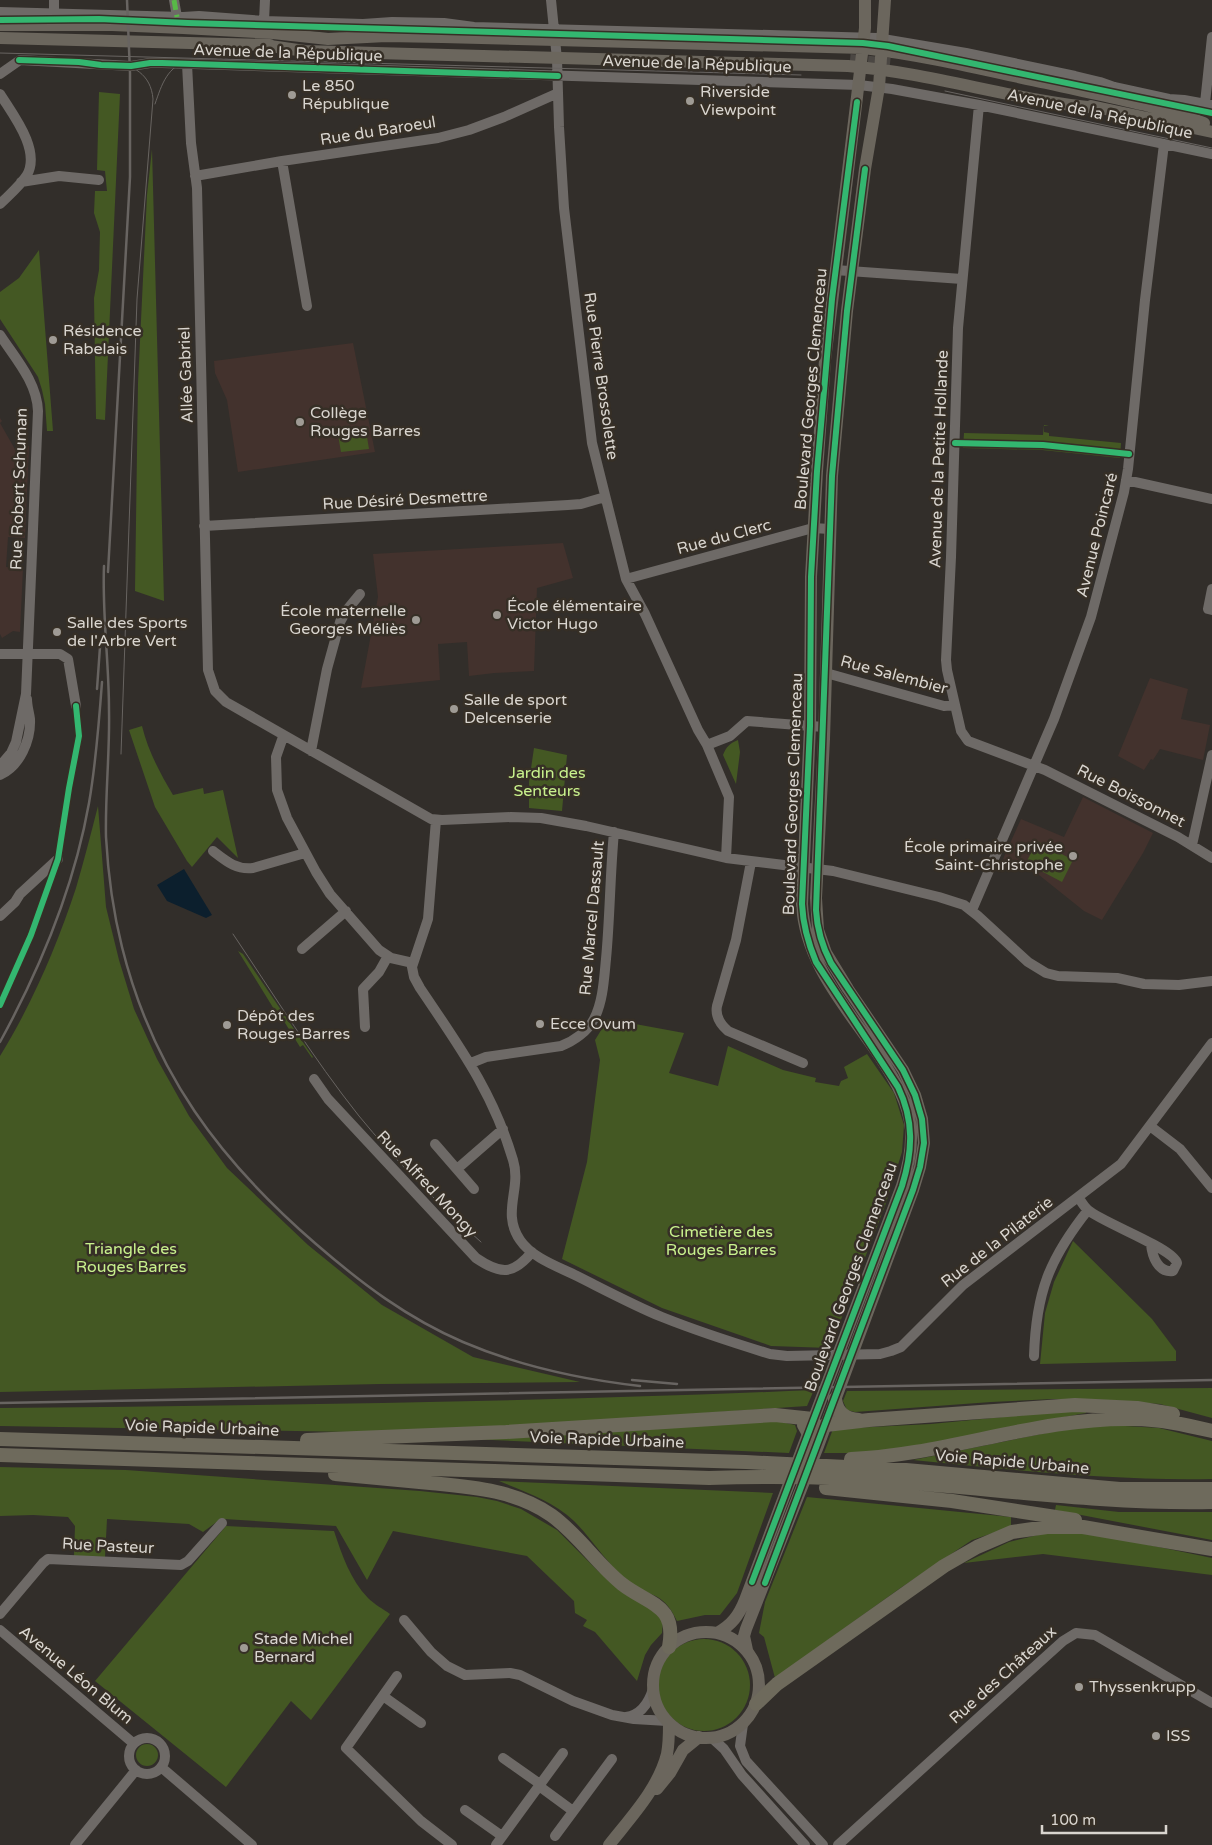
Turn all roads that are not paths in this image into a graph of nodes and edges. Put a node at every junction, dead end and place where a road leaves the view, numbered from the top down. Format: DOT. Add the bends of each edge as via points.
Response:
graph roads {
  1 [pos="54,0"];
  2 [pos="174,0"];
  3 [pos="265,0"];
  4 [pos="551,0"];
  5 [pos="865,2"];
  6 [pos="884,4"];
  7 [pos="0,12"];
  8 [pos="54,14"];
  9 [pos="177,17"];
  10 [pos="264,21"];
  11 [pos="0,25"];
  12 [pos="0,31"];
  13 [pos="1212,37"];
  14 [pos="0,38"];
  15 [pos="34,39"];
  16 [pos="328,39"];
  17 [pos="863,42"];
  18 [pos="0,43"];
  19 [pos="263,45"];
  20 [pos="560,46"];
  21 [pos="850,56"];
  22 [pos="885,56"];
  23 [pos="186,64"];
  24 [pos="860,67"];
  25 [pos="0,73"];
  26 [pos="558,76"];
  27 [pos="858,85"];
  28 [pos="878,87"];
  29 [pos="0,94"];
  30 [pos="558,94"];
  31 [pos="1209,104"];
  32 [pos="979,105"];
  33 [pos="1210,128"];
  34 [pos="1164,144"];
  35 [pos="1212,154"];
  36 [pos="282,160"];
  37 [pos="195,176"];
  38 [pos="99,180"];
  39 [pos="21,182"];
  40 [pos="0,204"];
  41 [pos="836,270"];
  42 [pos="852,271"];
  43 [pos="962,280"];
  44 [pos="307,306"];
  45 [pos="0,335"];
  46 [pos="1126,480"];
  47 [pos="606,497"];
  48 [pos="1212,499"];
  49 [pos="204,526"];
  50 [pos="813,528"];
  51 [pos="830,529"];
  52 [pos="626,579"];
  53 [pos="1212,589"];
  54 [pos="360,594"];
  55 [pos="1212,610"];
  56 [pos="0,654"];
  57 [pos="28,655"];
  58 [pos="826,673"];
  59 [pos="26,694"];
  60 [pos="76,706"];
  61 [pos="955,706"];
  62 [pos="810,726"];
  63 [pos="824,727"];
  64 [pos="283,737"];
  65 [pos="707,745"];
  66 [pos="311,751"];
  67 [pos="1212,755"];
  68 [pos="1034,765"];
  69 [pos="0,766"];
  70 [pos="0,775"];
  71 [pos="436,820"];
  72 [pos="614,832"];
  73 [pos="1192,845"];
  74 [pos="213,851"];
  75 [pos="305,853"];
  76 [pos="726,858"];
  77 [pos="1212,858"];
  78 [pos="58,859"];
  79 [pos="751,862"];
  80 [pos="803,867"];
  81 [pos="818,868"];
  82 [pos="972,910"];
  83 [pos="346,912"];
  84 [pos="0,916"];
  85 [pos="302,949"];
  86 [pos="388,956"];
  87 [pos="413,963"];
  88 [pos="1212,981"];
  89 [pos="365,1027"];
  90 [pos="1212,1043"];
  91 [pos="471,1063"];
  92 [pos="804,1063"];
  93 [pos="314,1079"];
  94 [pos="1150,1126"];
  95 [pos="503,1129"];
  96 [pos="435,1144"];
  97 [pos="457,1169"];
  98 [pos="1212,1188"];
  99 [pos="474,1189"];
  100 [pos="1078,1197"];
  101 [pos="1088,1210"];
  102 [pos="1151,1244"];
  103 [pos="532,1252"];
  104 [pos="857,1323"];
  105 [pos="1034,1356"];
  106 [pos="831,1397"];
  107 [pos="869,1420"];
  108 [pos="1212,1424"];
  109 [pos="1212,1432"];
  110 [pos="814,1434"];
  111 [pos="0,1439"];
  112 [pos="215,1446"];
  113 [pos="0,1456"];
  114 [pos="188,1461"];
  115 [pos="746,1462"];
  116 [pos="810,1464"];
  117 [pos="709,1478"];
  118 [pos="1212,1489"];
  119 [pos="1212,1502"];
  120 [pos="222,1523"];
  121 [pos="775,1538"];
  122 [pos="1212,1548"];
  123 [pos="0,1614"];
  124 [pos="404,1620"];
  125 [pos="0,1630"];
  126 [pos="717,1633"];
  127 [pos="669,1647"];
  128 [pos="746,1650"];
  129 [pos="397,1676"];
  130 [pos="654,1688"];
  131 [pos="383,1696"];
  132 [pos="1212,1703"];
  133 [pos="756,1704"];
  134 [pos="623,1717"];
  135 [pos="668,1722"];
  136 [pos="421,1723"];
  137 [pos="743,1724"];
  138 [pos="706,1738"];
  139 [pos="133,1744"];
  140 [pos="563,1753"];
  141 [pos="503,1758"];
  142 [pos="612,1758"];
  143 [pos="161,1768"];
  144 [pos="136,1770"];
  145 [pos="539,1785"];
  146 [pos="644,1801"];
  147 [pos="465,1810"];
  148 [pos="574,1811"];
  149 [pos="555,1836"];
  150 [pos="499,1841"];
  151 [pos="75,1845"];
  152 [pos="252,1845"];
  153 [pos="452,1845"];
  154 [pos="609,1845"];
  155 [pos="805,1845"];
  156 [pos="823,1845"];
  157 [pos="838,1845"];
  1 -- 8 [label="street"];
  2 -- 9 [label="street"];
  3 -- 10 [label="street"];
  4 -- 20 [label="street, Rue Pierre Brossolette"];
  5 -- 6 [label="street, Boulevard Georges Clemenceau" via="869,11 874,13 881,12"];
  5 -- 17 [label="main road, Boulevard Georges Clemenceau"];
  6 -- 22 [label="main road, Boulevard Georges Clemenceau"];
  7 -- 8 [label="street, Avenue de la République"];
  8 -- 9 [label="street, Avenue de la République"];
  9 -- 10 [label="street, Avenue de la République" via="232,17"];
  10 -- 20 [label="street, Avenue de la République" via="444,23"];
  11 -- 16 [label="main road" via="183,28"];
  12 -- 16 [label="main road, Avenue de la République"];
  13 -- 31 [label="street"];
  14 -- 15 [label="main road, Avenue de la République"];
  15 -- 18 [label="main road"];
  15 -- 19 [label="main road, Avenue de la République"];
  16 -- 19 [label="main road, Avenue de la République" via="539,49"];
  16 -- 20 [label="main road" via="386,36"];
  17 -- 20 [label="main road"];
  17 -- 22 [label="main road"];
  17 -- 24 [label="main road, Boulevard Georges Clemenceau"];
  19 -- 20 [label="main road" via="305,51"];
  20 -- 21 [label="main road, Avenue de la République"];
  20 -- 24 [label="main road"];
  20 -- 26 [label="street, Rue Pierre Brossolette"];
  22 -- 24 [label="main road"];
  22 -- 28 [label="main road, Boulevard Georges Clemenceau"];
  22 -- 31 [label="street, Avenue de la République" via="1067,74 1169,99"];
  22 -- 33 [label="main road, Avenue de la République"];
  22 -- 33 [label="main road, Avenue de la République" via="1055,103 1097,108 1191,128"];
  23 -- 25 [label="street, Avenue de la République" via="131,66 26,60 17,61"];
  23 -- 26 [label="street, Avenue de la République"];
  23 -- 37 [label="street, Allée Gabriel"];
  24 -- 27 [label="main road, Boulevard Georges Clemenceau"];
  26 -- 27 [label="street, Avenue de la République"];
  26 -- 30 [label="street, Rue Pierre Brossolette"];
  27 -- 28 [label="street, Avenue de la République"];
  27 -- 41 [label="main road, Boulevard Georges Clemenceau"];
  28 -- 32 [label="street, Avenue de la République"];
  28 -- 42 [label="main road, Boulevard Georges Clemenceau"];
  29 -- 39 [label="street" via="31,151 30,166"];
  30 -- 36 [label="street, Rue du Baroeul" via="504,117 445,136"];
  30 -- 47 [label="street, Rue Pierre Brossolette" via="565,223 591,433"];
  32 -- 34 [label="street, Avenue de la République"];
  32 -- 43 [label="street, Avenue de la Petite Hollande"];
  34 -- 35 [label="street, Avenue de la République"];
  34 -- 46 [label="street, Avenue Poincaré"];
  36 -- 37 [label="street, Rue du Baroeul"];
  36 -- 44 [label="street"];
  37 -- 49 [label="street, Allée Gabriel"];
  38 -- 39 [label="street" via="59,176"];
  39 -- 40 [label="street"];
  41 -- 42 [label="street"];
  41 -- 50 [label="main road, Boulevard Georges Clemenceau" via="825,360"];
  42 -- 43 [label="street"];
  42 -- 51 [label="main road, Boulevard Georges Clemenceau" via="838,394"];
  43 -- 61 [label="street, Avenue de la Petite Hollande" via="946,660"];
  45 -- 57 [label="street, Rue Robert Schuman" via="32,384 38,404"];
  46 -- 48 [label="street"];
  46 -- 68 [label="street, Avenue Poincaré" via="1094,609"];
  47 -- 49 [label="street, Rue Désiré Desmettre" via="568,505"];
  47 -- 52 [label="street, Rue Pierre Brossolette"];
  49 -- 64 [label="street, Allée Gabriel" via="208,670 213,686 226,702"];
  50 -- 51 [label="street, Rue du Clerc"];
  50 -- 52 [label="street, Rue du Clerc"];
  50 -- 62 [label="main road, Boulevard Georges Clemenceau"];
  51 -- 58 [label="main road, Boulevard Georges Clemenceau"];
  52 -- 65 [label="street, Rue Pierre Brossolette"];
  53 -- 55 [label="street" via="1208,609"];
  54 -- 66 [label="street" via="340,622"];
  56 -- 57 [label="street"];
  57 -- 59 [label="street, Rue Robert Schuman"];
  57 -- 60 [label="street" via="60,654 68,659"];
  58 -- 61 [label="street, Rue Salembier" via="944,706"];
  58 -- 63 [label="main road, Boulevard Georges Clemenceau"];
  59 -- 69 [label="street" via="16,742"];
  59 -- 70 [label="street" via="30,718 27,742 16,762"];
  61 -- 68 [label="street, Avenue de la Petite Hollande" via="963,735 968,741"];
  62 -- 63 [label="street"];
  62 -- 65 [label="street" via="747,721 730,736"];
  62 -- 80 [label="main road, Boulevard Georges Clemenceau"];
  63 -- 81 [label="main road, Boulevard Georges Clemenceau"];
  64 -- 66 [label="street"];
  64 -- 75 [label="street" via="276,757 278,790 287,818"];
  65 -- 76 [label="street, Rue Pierre Brossolette" via="729,797"];
  66 -- 71 [label="street" via="415,812"];
  67 -- 73 [label="street"];
  68 -- 73 [label="street, Rue Boissonnet"];
  68 -- 82 [label="street, Avenue Poincaré"];
  71 -- 72 [label="street" via="542,818"];
  71 -- 87 [label="street" via="428,919"];
  72 -- 76 [label="street"];
  72 -- 91 [label="street, Rue Marcel Dassault" via="604,985 591,1023 572,1041 561,1046 486,1057"];
  73 -- 77 [label="street, Rue Boissonnet"];
  74 -- 75 [label="street" via="231,864 245,869"];
  75 -- 83 [label="street" via="324,886"];
  76 -- 79 [label="street"];
  78 -- 84 [label="street"];
  79 -- 80 [label="street"];
  79 -- 92 [label="street" via="738,934 717,1006 718,1017 728,1031"];
  80 -- 81 [label="street"];
  80 -- 104 [label="main road, Boulevard Georges Clemenceau" via="802,920 810,948 823,974 898,1086 911,1128 906,1173"];
  81 -- 82 [label="street" via="939,896"];
  81 -- 104 [label="main road, Boulevard Georges Clemenceau" via="817,921 826,953 910,1082 924,1128 923,1154 917,1178"];
  82 -- 88 [label="street" via="1028,962 1046,973 1144,984 1179,985"];
  83 -- 85 [label="street"];
  83 -- 86 [label="street"];
  86 -- 87 [label="street"];
  86 -- 89 [label="street" via="379,972 362,989"];
  87 -- 91 [label="street" via="416,982"];
  90 -- 94 [label="street, Rue de la Pilaterie"];
  91 -- 95 [label="street"];
  93 -- 103 [label="street, Rue Alfred Mongy" via="328,1099 476,1258 492,1267 508,1270 520,1265"];
  94 -- 98 [label="street" via="1180,1148"];
  94 -- 100 [label="street, Rue de la Pilaterie" via="1121,1164"];
  95 -- 97 [label="street"];
  95 -- 103 [label="street" via="516,1173 511,1220 520,1240"];
  96 -- 97 [label="street"];
  97 -- 99 [label="street"];
  100 -- 101 [label="street, Rue de la Pilaterie"];
  100 -- 103 [label="street, Rue de la Pilaterie" via="963,1285 901,1347 886,1353 770,1354 662,1317"];
  101 -- 102 [label="street, Rue de la Pilaterie"];
  101 -- 105 [label="street" via="1065,1241 1046,1277 1037,1313"];
  104 -- 106 [label="main road, Boulevard Georges Clemenceau"];
  106 -- 107 [label="highway" via="846,1418"];
  106 -- 110 [label="main road, Boulevard Georges Clemenceau"];
  107 -- 108 [label="highway" via="1095,1405 1148,1409"];
  107 -- 110 [label="highway"];
  109 -- 115 [label="highway" via="1156,1420 1100,1420 883,1457"];
  110 -- 112 [label="highway" via="804,1424 788,1416 775,1415 423,1436 273,1440"];
  110 -- 116 [label="highway"];
  110 -- 121 [label="main road, Boulevard Georges Clemenceau"];
  111 -- 112 [label="highway, Voie Rapide Urbaine"];
  112 -- 115 [label="highway, Voie Rapide Urbaine"];
  113 -- 114 [label="highway, Voie Rapide Urbaine"];
  114 -- 117 [label="highway, Voie Rapide Urbaine"];
  114 -- 127 [label="highway" via="470,1487 518,1498 557,1520 624,1585 658,1605 670,1625"];
  115 -- 118 [label="highway, Voie Rapide Urbaine" via="906,1470 1103,1488"];
  116 -- 121 [label="main road, Boulevard Georges Clemenceau"];
  117 -- 119 [label="highway, Voie Rapide Urbaine" via="748,1476 894,1482 1111,1501"];
  117 -- 122 [label="highway" via="1005,1508 1102,1524"];
  120 -- 123 [label="street, Rue Pasteur" via="181,1565 48,1559"];
  121 -- 126 [label="main road, Boulevard Georges Clemenceau" via="741,1609 732,1623"];
  121 -- 128 [label="main road, Boulevard Georges Clemenceau" via="745,1633"];
  122 -- 133 [label="highway" via="1093,1528 1029,1528 1003,1535 944,1566 769,1690"];
  124 -- 134 [label="street" via="431,1652 447,1666 465,1674 520,1675 573,1701"];
  125 -- 139 [label="street, Avenue Léon Blum"];
  126 -- 127 [label="main road" via="691,1634"];
  126 -- 128 [label="main road" via="733,1639"];
  127 -- 130 [label="main road" via="656,1668"];
  128 -- 133 [label="main road" via="758,1674"];
  129 -- 131 [label="street"];
  130 -- 134 [label="street" via="641,1711"];
  130 -- 135 [label="main road" via="657,1704"];
  131 -- 136 [label="street"];
  131 -- 153 [label="street" via="346,1748 421,1822"];
  132 -- 157 [label="street, Rue des Châteaux" via="1095,1635 1071,1635 1026,1672"];
  133 -- 137 [label="main road"];
  134 -- 135 [label="street"];
  135 -- 138 [label="main road" via="681,1732"];
  135 -- 146 [label="main road" via="665,1758"];
  137 -- 138 [label="main road" via="728,1733"];
  137 -- 156 [label="street" via="740,1746 746,1761"];
  138 -- 146 [label="main road" via="683,1750 667,1777"];
  138 -- 155 [label="street" via="724,1748 742,1775"];
  139 -- 143 [label="street, Avenue Léon Blum" via="146,1737 159,1742 166,1754"];
  139 -- 144 [label="street, Avenue Léon Blum" via="129,1757"];
  140 -- 145 [label="street"];
  141 -- 145 [label="street"];
  142 -- 148 [label="street"];
  143 -- 144 [label="street" via="149,1774"];
  143 -- 152 [label="street"];
  144 -- 151 [label="street"];
  145 -- 148 [label="street"];
  145 -- 150 [label="street"];
  146 -- 154 [label="main road"];
  147 -- 150 [label="street"];
  148 -- 149 [label="street"];
}
